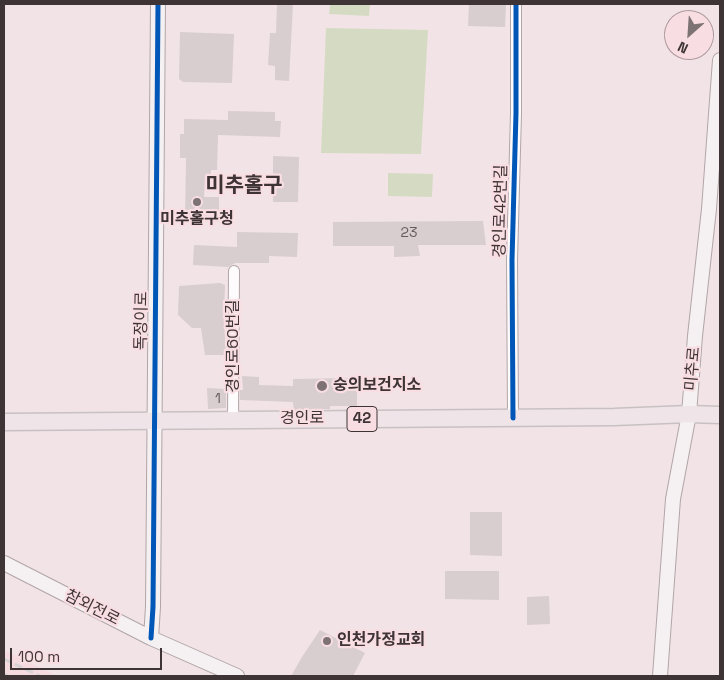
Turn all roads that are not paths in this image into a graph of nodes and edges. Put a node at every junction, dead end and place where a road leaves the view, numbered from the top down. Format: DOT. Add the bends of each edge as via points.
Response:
graph roads {
  1 [pos="158,4"];
  2 [pos="516,4"];
  3 [pos="720,60"];
  4 [pos="234,271"];
  5 [pos="689,414"];
  6 [pos="720,415"];
  7 [pos="513,418"];
  8 [pos="154,420"];
  9 [pos="234,420"];
  10 [pos="4,422"];
  11 [pos="4,563"];
  12 [pos="151,638"];
  13 [pos="237,676"];
  14 [pos="660,676"];
  1 -- 8 [label="main road, 독정이로"];
  2 -- 7 [label="street, 경인로42번길"];
  3 -- 5 [label="main road, 미추로"];
  4 -- 9 [label="street, 경인로60번길"];
  5 -- 6 [label="main road, 경인로 / 42"];
  5 -- 7 [label="main road, 경인로 / 42"];
  5 -- 14 [label="main road, 미추로" via="674,499"];
  7 -- 9 [label="main road, 경인로 / 42"];
  8 -- 9 [label="main road, 경인로 / 42"];
  8 -- 10 [label="main road, 경인로 / 42"];
  8 -- 12 [label="main road, 독정이로"];
  11 -- 12 [label="main road, 참외전로"];
  12 -- 13 [label="main road, 참외전로"];
}
